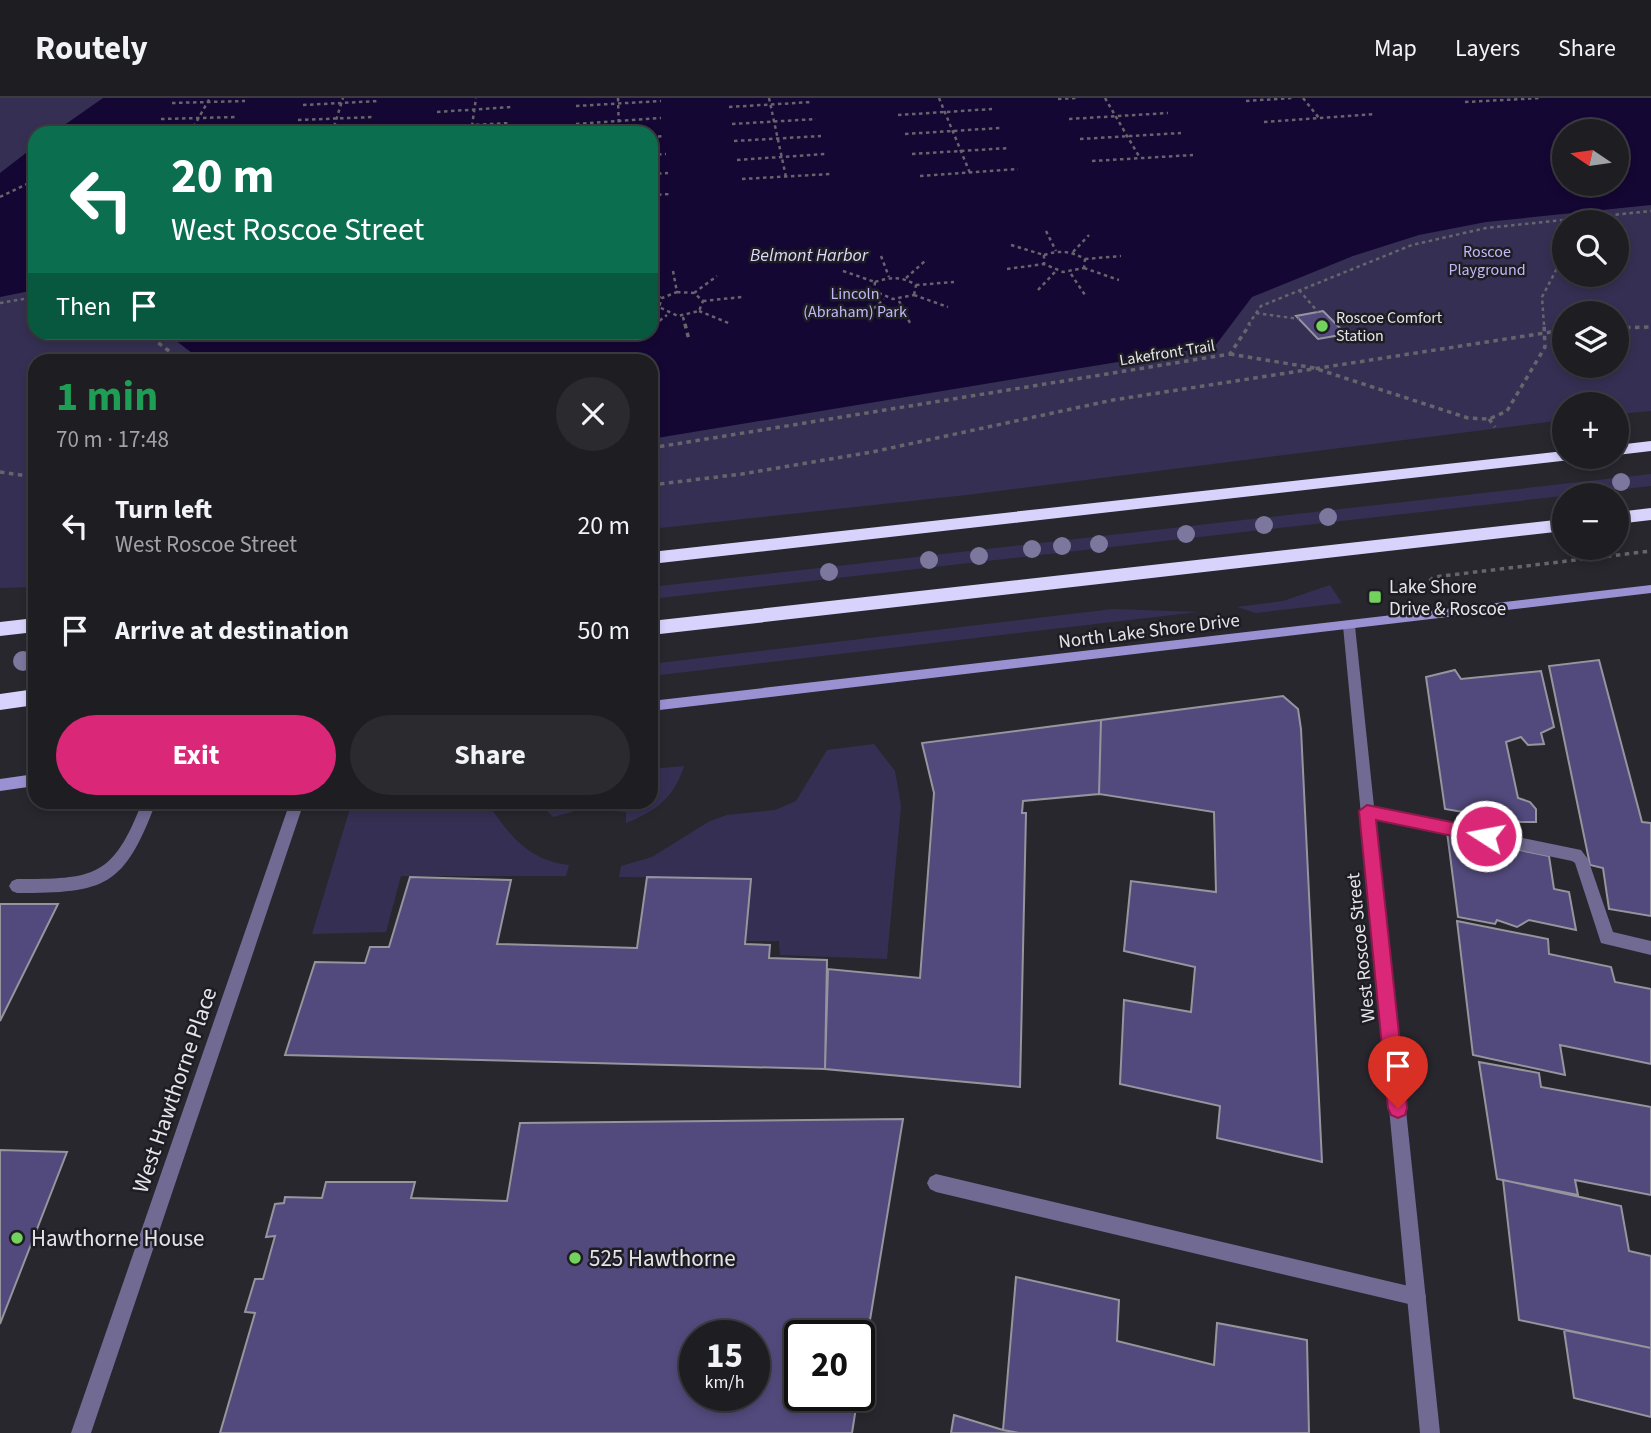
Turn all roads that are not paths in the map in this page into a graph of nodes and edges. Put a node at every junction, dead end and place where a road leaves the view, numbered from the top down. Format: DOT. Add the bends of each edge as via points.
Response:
graph roads {
  1 [pos="1651,446"];
  2 [pos="1629,449"];
  3 [pos="1552,457"];
  4 [pos="1651,514"];
  5 [pos="1629,517"];
  6 [pos="1552,526"];
  7 [pos="658,557"];
  8 [pos="1651,589"];
  9 [pos="28,626"];
  10 [pos="1349,626"];
  11 [pos="658,627"];
  12 [pos="0,629"];
  13 [pos="28,698"];
  14 [pos="0,702"];
  15 [pos="658,705"];
  16 [pos="28,781"];
  17 [pos="0,785"];
  18 [pos="146,809"];
  19 [pos="295,809"];
  20 [pos="1367,811"];
  21 [pos="17,887"];
  22 [pos="1651,948"];
  23 [pos="936,1184"];
  24 [pos="1417,1297"];
  25 [pos="81,1433"];
  26 [pos="1430,1433"];
  1 -- 2 [label="highway"];
  3 -- 7 [label="highway"];
  4 -- 5 [label="highway"];
  6 -- 11 [label="highway"];
  8 -- 10 [label="main road, North Lake Shore Drive"];
  9 -- 12 [label="highway"];
  10 -- 15 [label="main road, North Lake Shore Drive"];
  10 -- 20 [label="street, West Roscoe Street"];
  13 -- 14 [label="highway"];
  16 -- 17 [label="main road"];
  18 -- 21 [label="street" via="130,852 118,866 80,884"];
  19 -- 25 [label="street, West Hawthorne Place"];
  20 -- 22 [label="street" via="1576,855 1607,938"];
  20 -- 24 [label="street, West Roscoe Street"];
  23 -- 24 [label="street"];
  24 -- 26 [label="street, West Roscoe Street"];
}
